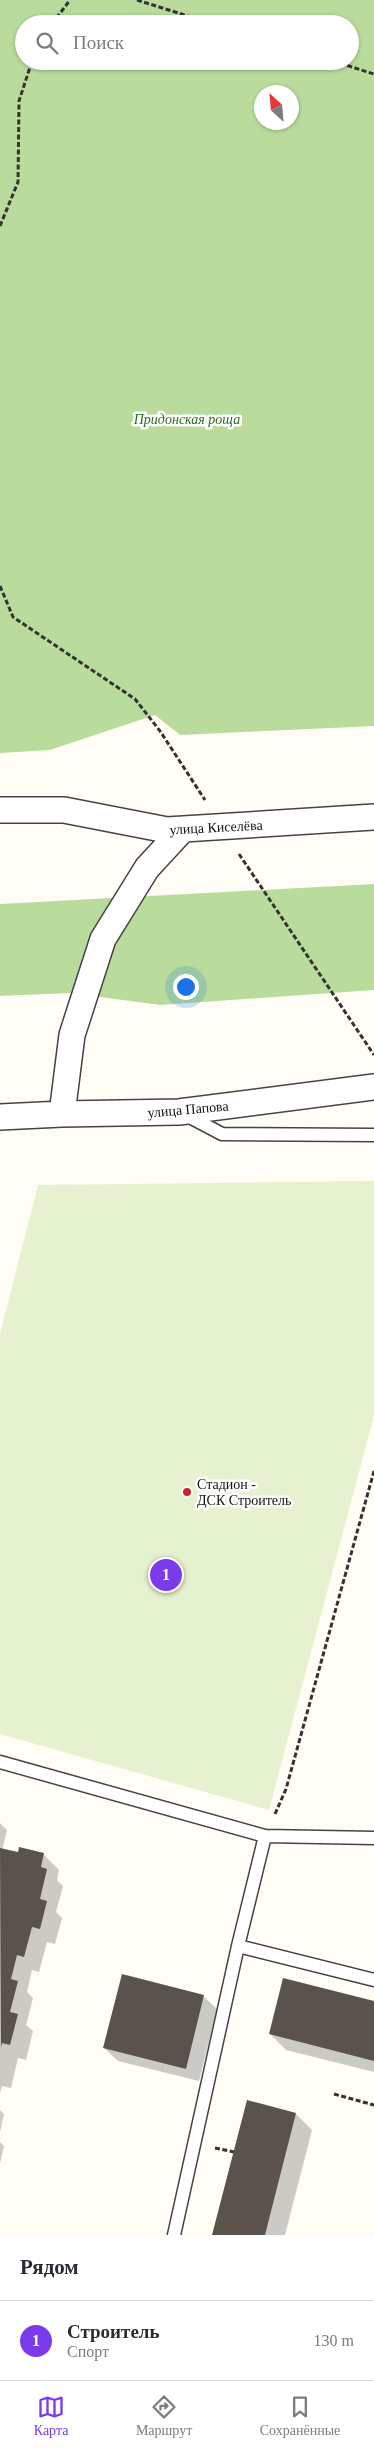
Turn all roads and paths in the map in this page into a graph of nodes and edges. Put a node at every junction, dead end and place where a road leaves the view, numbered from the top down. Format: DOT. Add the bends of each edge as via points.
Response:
graph roads {
  1 [pos="70,0"];
  2 [pos="137,0"];
  3 [pos="59,15"];
  4 [pos="184,15"];
  5 [pos="359,69"];
  6 [pos="29,70"];
  7 [pos="374,74"];
  8 [pos="0,226"];
  9 [pos="0,586"];
  10 [pos="0,810"];
  11 [pos="374,817"];
  12 [pos="221,827"];
  13 [pos="183,829"];
  14 [pos="374,1055"];
  15 [pos="374,1087"];
  16 [pos="180,1112"];
  17 [pos="62,1114"];
  18 [pos="0,1117"];
  19 [pos="374,1135"];
  20 [pos="374,1472"];
  21 [pos="0,1762"];
  22 [pos="266,1836"];
  23 [pos="374,1838"];
  24 [pos="238,1946"];
  25 [pos="374,1980"];
  26 [pos="334,2094"];
  27 [pos="374,2105"];
  28 [pos="174,2235"];
  1 -- 3 [label="path"];
  2 -- 4 [label="path"];
  5 -- 7 [label="path"];
  6 -- 8 [label="path" via="19,101 18,182"];
  9 -- 12 [label="path" via="13,617 135,699 160,731"];
  10 -- 13 [label="street, улица Киселёва" via="64,810 167,830"];
  11 -- 12 [label="street, улица Киселёва"];
  12 -- 13 [label="street, улица Киселёва"];
  12 -- 14 [label="path"];
  13 -- 17 [label="street" via="147,868 103,939 72,1035"];
  15 -- 16 [label="street, улица Папова"];
  16 -- 17 [label="street, улица Папова"];
  16 -- 19 [label="lane" via="222,1134"];
  17 -- 18 [label="street, улица Папова"];
  20 -- 22 [label="path" via="286,1789"];
  21 -- 22 [label="lane"];
  22 -- 23 [label="lane"];
  22 -- 24 [label="lane"];
  24 -- 25 [label="lane"];
  24 -- 28 [label="lane"];
  26 -- 27 [label="path"];
}
